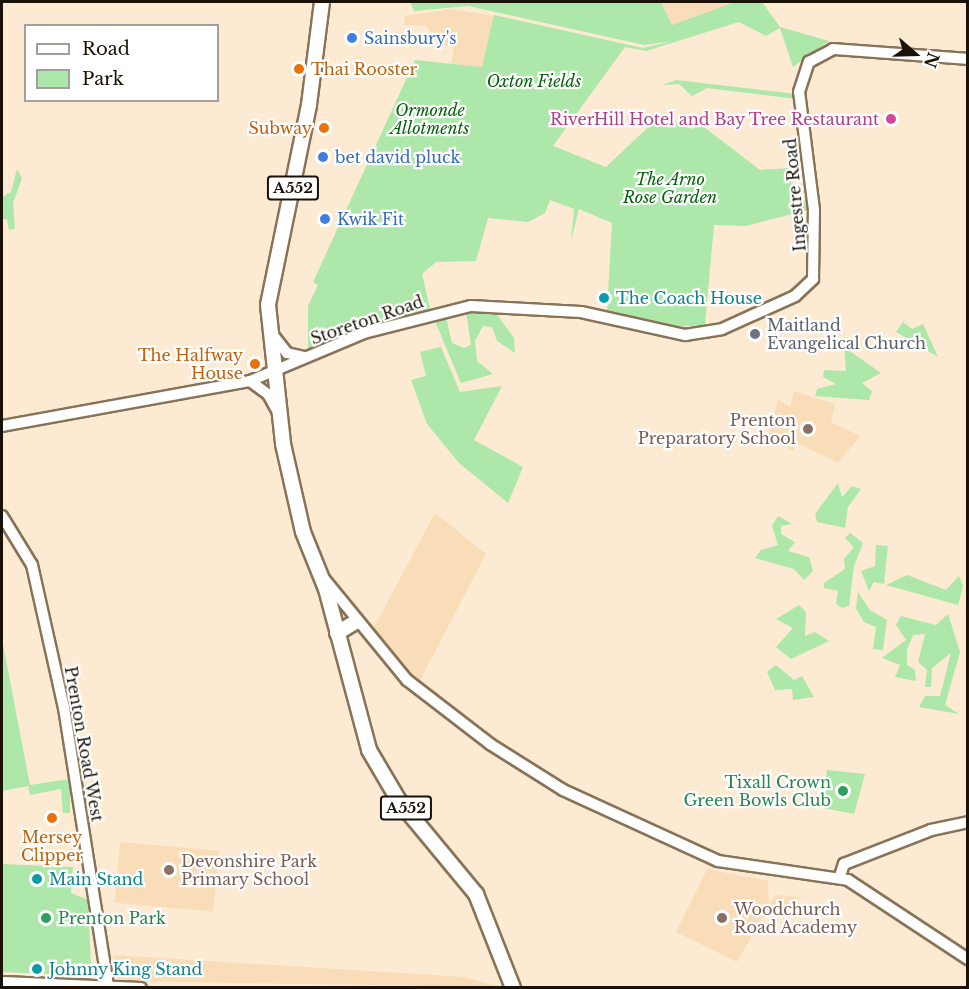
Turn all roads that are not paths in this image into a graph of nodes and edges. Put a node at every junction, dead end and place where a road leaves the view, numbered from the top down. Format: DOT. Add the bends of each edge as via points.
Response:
graph roads {
  1 [pos="322,2"];
  2 [pos="968,59"];
  3 [pos="810,285"];
  4 [pos="267,324"];
  5 [pos="304,357"];
  6 [pos="273,374"];
  7 [pos="250,381"];
  8 [pos="277,410"];
  9 [pos="2,426"];
  10 [pos="2,516"];
  11 [pos="321,575"];
  12 [pos="348,607"];
  13 [pos="333,611"];
  14 [pos="357,623"];
  15 [pos="338,633"];
  16 [pos="968,822"];
  17 [pos="840,876"];
  18 [pos="968,959"];
  19 [pos="2,982"];
  20 [pos="108,986"];
  21 [pos="141,987"];
  22 [pos="513,987"];
  1 -- 4 [label="highway, A552" via="309,105 270,286"];
  2 -- 3 [label="street, Ingestre Road" via="833,49 814,57 802,74 800,102 816,256"];
  3 -- 5 [label="street, Storeton Road" via="733,325 701,334 671,334 581,312 489,304 384,326"];
  4 -- 5 [label="street" via="279,347"];
  4 -- 6 [label="highway, A552"];
  5 -- 6 [label="street, Storeton Road"];
  6 -- 7 [label="street, Storeton Road"];
  6 -- 8 [label="highway, A552"];
  7 -- 8 [label="street" via="268,394"];
  7 -- 9 [label="street, Storeton Road"];
  8 -- 11 [label="highway, A552" via="300,520"];
  10 -- 20 [label="street, Prenton Road West" via="32,565 64,708"];
  11 -- 12 [label="street"];
  11 -- 13 [label="highway, A552"];
  12 -- 13 [label="street"];
  12 -- 14 [label="street"];
  13 -- 14 [label="street"];
  13 -- 15 [label="highway, A552"];
  14 -- 15 [label="highway"];
  14 -- 17 [label="street" via="417,688 506,755 593,808 718,861"];
  15 -- 22 [label="highway, A552" via="358,717 381,774 476,894"];
  16 -- 17 [label="street" via="843,864"];
  17 -- 18 [label="street"];
  19 -- 20 [label="street"];
  20 -- 21 [label="street"];
}
